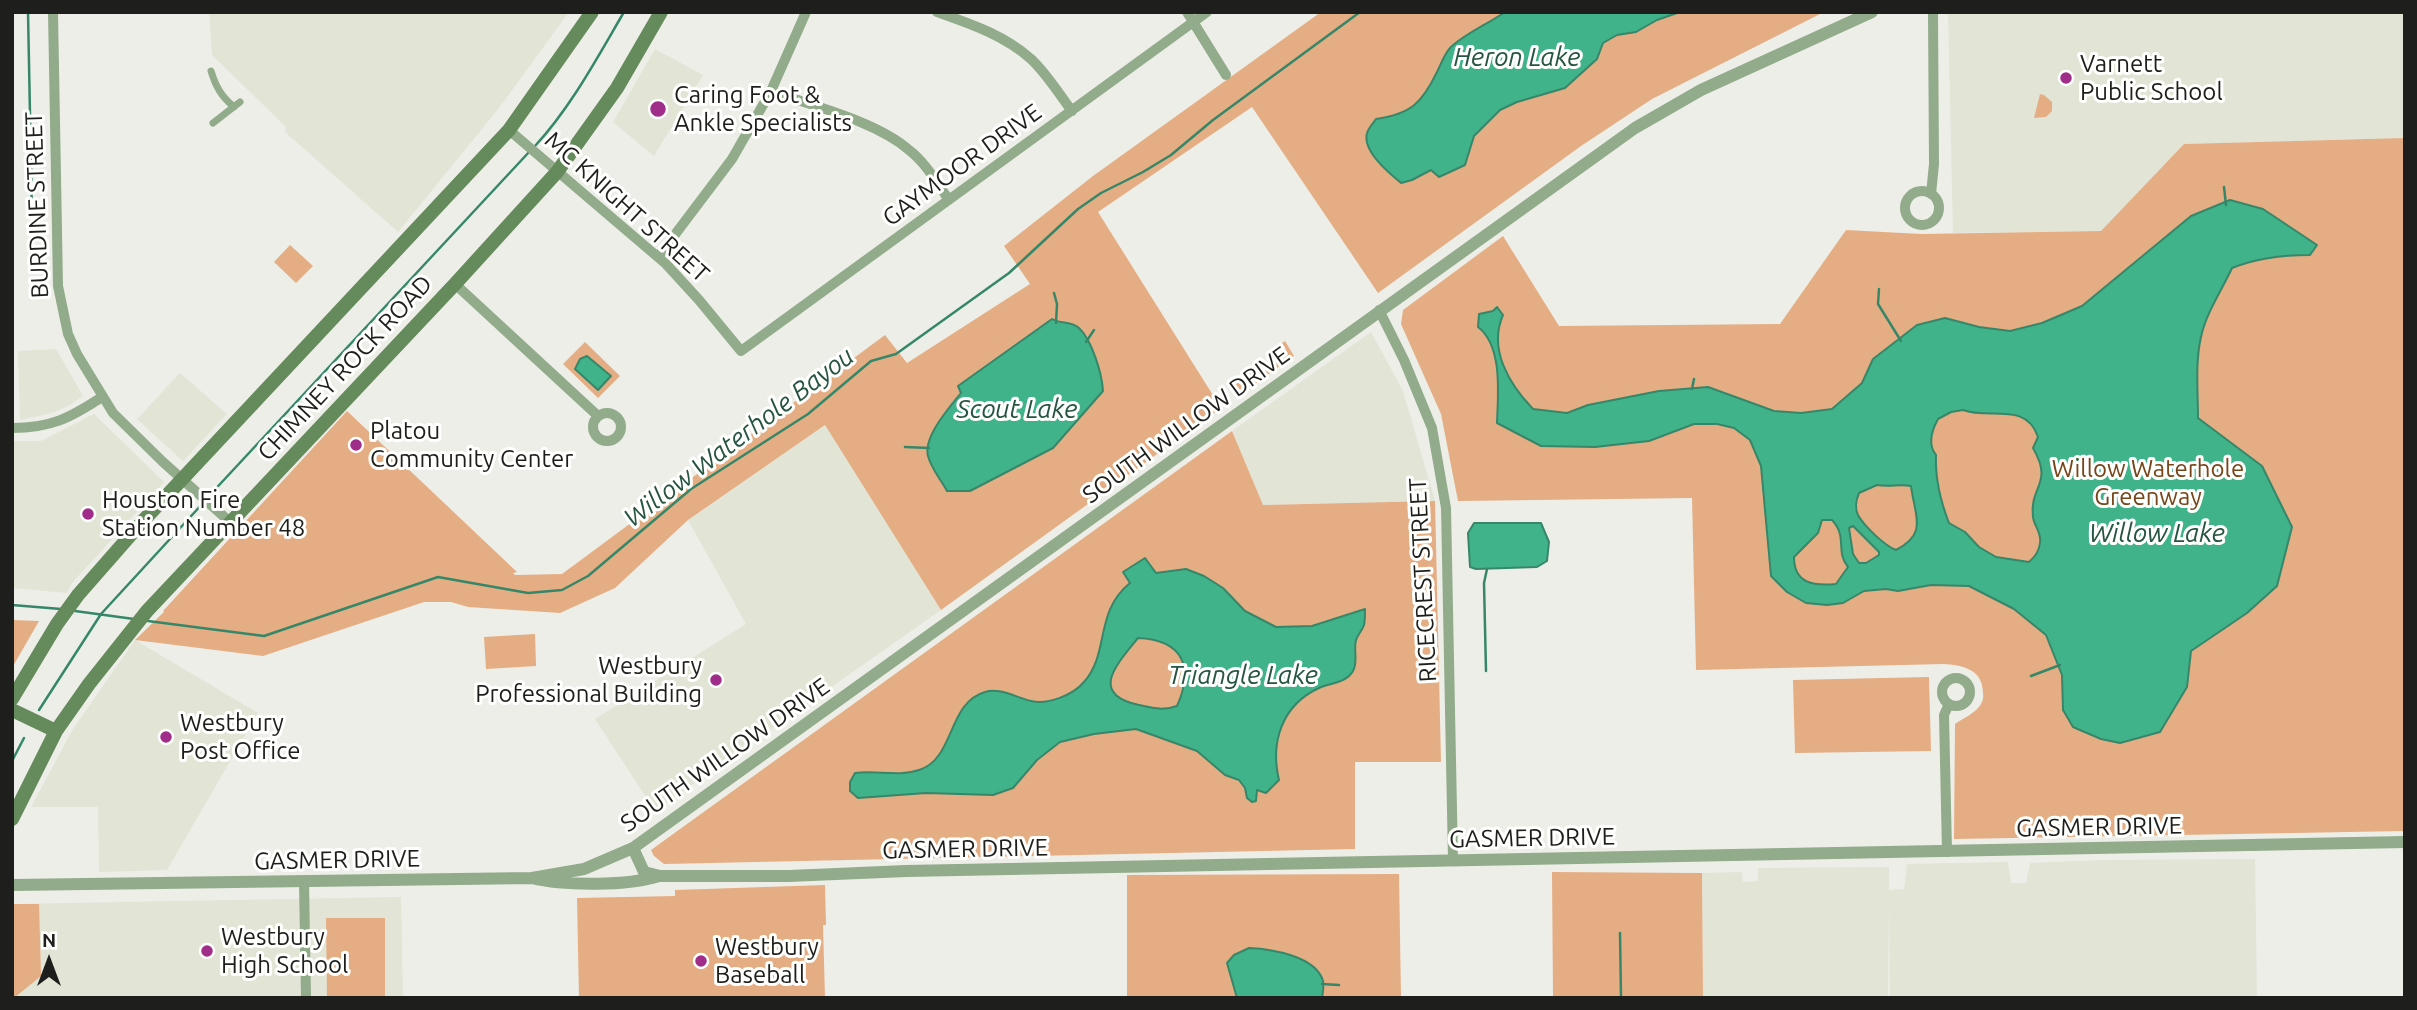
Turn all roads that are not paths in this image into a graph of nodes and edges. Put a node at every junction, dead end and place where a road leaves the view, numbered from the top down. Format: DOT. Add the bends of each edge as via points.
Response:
graph roads {
  1 [pos="53,12"];
  2 [pos="592,12"];
  3 [pos="660,12"];
  4 [pos="806,12"];
  5 [pos="937,12"];
  6 [pos="1187,12"];
  7 [pos="1207,12"];
  8 [pos="1872,12"];
  9 [pos="1933,12"];
  10 [pos="1194,22"];
  11 [pos="211,71"];
  12 [pos="1226,75"];
  13 [pos="771,91"];
  14 [pos="1072,111"];
  15 [pos="213,123"];
  16 [pos="514,135"];
  17 [pos="552,168"];
  18 [pos="1930,194"];
  19 [pos="949,200"];
  20 [pos="658,257"];
  21 [pos="455,284"];
  22 [pos="1379,310"];
  23 [pos="741,351"];
  24 [pos="102,397"];
  25 [pos="598,416"];
  26 [pos="12,428"];
  27 [pos="188,484"];
  28 [pos="225,518"];
  29 [pos="12,699"];
  30 [pos="1949,705"];
  31 [pos="12,710"];
  32 [pos="56,731"];
  33 [pos="12,819"];
  34 [pos="2405,842"];
  35 [pos="634,848"];
  36 [pos="1947,852"];
  37 [pos="1453,861"];
  38 [pos="660,876"];
  39 [pos="532,878"];
  40 [pos="304,882"];
  41 [pos="12,885"];
  42 [pos="306,998"];
  1 -- 24 [label="street, BURDINE STREET" via="60,301 73,344"];
  2 -- 16 [label="main road, CHIMNEY ROCK ROAD"];
  3 -- 17 [label="main road, CHIMNEY ROCK ROAD" via="617,88"];
  4 -- 13 [label="street"];
  5 -- 14 [label="street" via="985,29 1015,47 1040,69"];
  6 -- 10 [label="street"];
  7 -- 10 [label="street, GAYMOOR DRIVE"];
  8 -- 22 [label="street, SOUTH WILLOW DRIVE" via="1701,90 1635,128"];
  9 -- 18 [label="street" via="1934,164"];
  10 -- 12 [label="street"];
  10 -- 14 [label="street, GAYMOOR DRIVE"];
  11 -- 15 [label="street" via="223,98 237,104"];
  13 -- 19 [label="street" via="895,139 923,164"];
  13 -- 20 [label="street" via="732,159"];
  14 -- 19 [label="street, GAYMOOR DRIVE"];
  16 -- 17 [label="street, MC KNIGHT STREET"];
  16 -- 27 [label="main road, CHIMNEY ROCK ROAD"];
  17 -- 20 [label="street, MC KNIGHT STREET"];
  17 -- 21 [label="main road, CHIMNEY ROCK ROAD"];
  19 -- 23 [label="street, GAYMOOR DRIVE"];
  20 -- 23 [label="street, MC KNIGHT STREET"];
  21 -- 25 [label="street"];
  21 -- 28 [label="main road, CHIMNEY ROCK ROAD"];
  22 -- 35 [label="street, SOUTH WILLOW DRIVE"];
  22 -- 37 [label="street, RICECREST STREET" via="1432,428 1446,508"];
  24 -- 26 [label="street" via="61,422"];
  24 -- 27 [label="street, BURDINE STREET" via="134,435"];
  27 -- 28 [label="street, BURDINE STREET"];
  27 -- 29 [label="main road, CHIMNEY ROCK ROAD" via="142,522 78,595"];
  28 -- 32 [label="main road, CHIMNEY ROCK ROAD" via="130,631"];
  30 -- 36 [label="street" via="1944,715"];
  31 -- 32 [label="main road"];
  32 -- 33 [label="main road, CHIMNEY ROCK ROAD"];
  34 -- 36 [label="street, GASMER DRIVE"];
  35 -- 38 [label="street" via="644,872"];
  35 -- 39 [label="street, SOUTH WILLOW DRIVE" via="584,869"];
  36 -- 37 [label="street, GASMER DRIVE"];
  37 -- 38 [label="street, GASMER DRIVE"];
  38 -- 39 [label="street, GASMER DRIVE" via="643,881 569,883"];
  39 -- 40 [label="street, GASMER DRIVE"];
  40 -- 41 [label="street, GASMER DRIVE"];
  40 -- 42 [label="street"];
}
